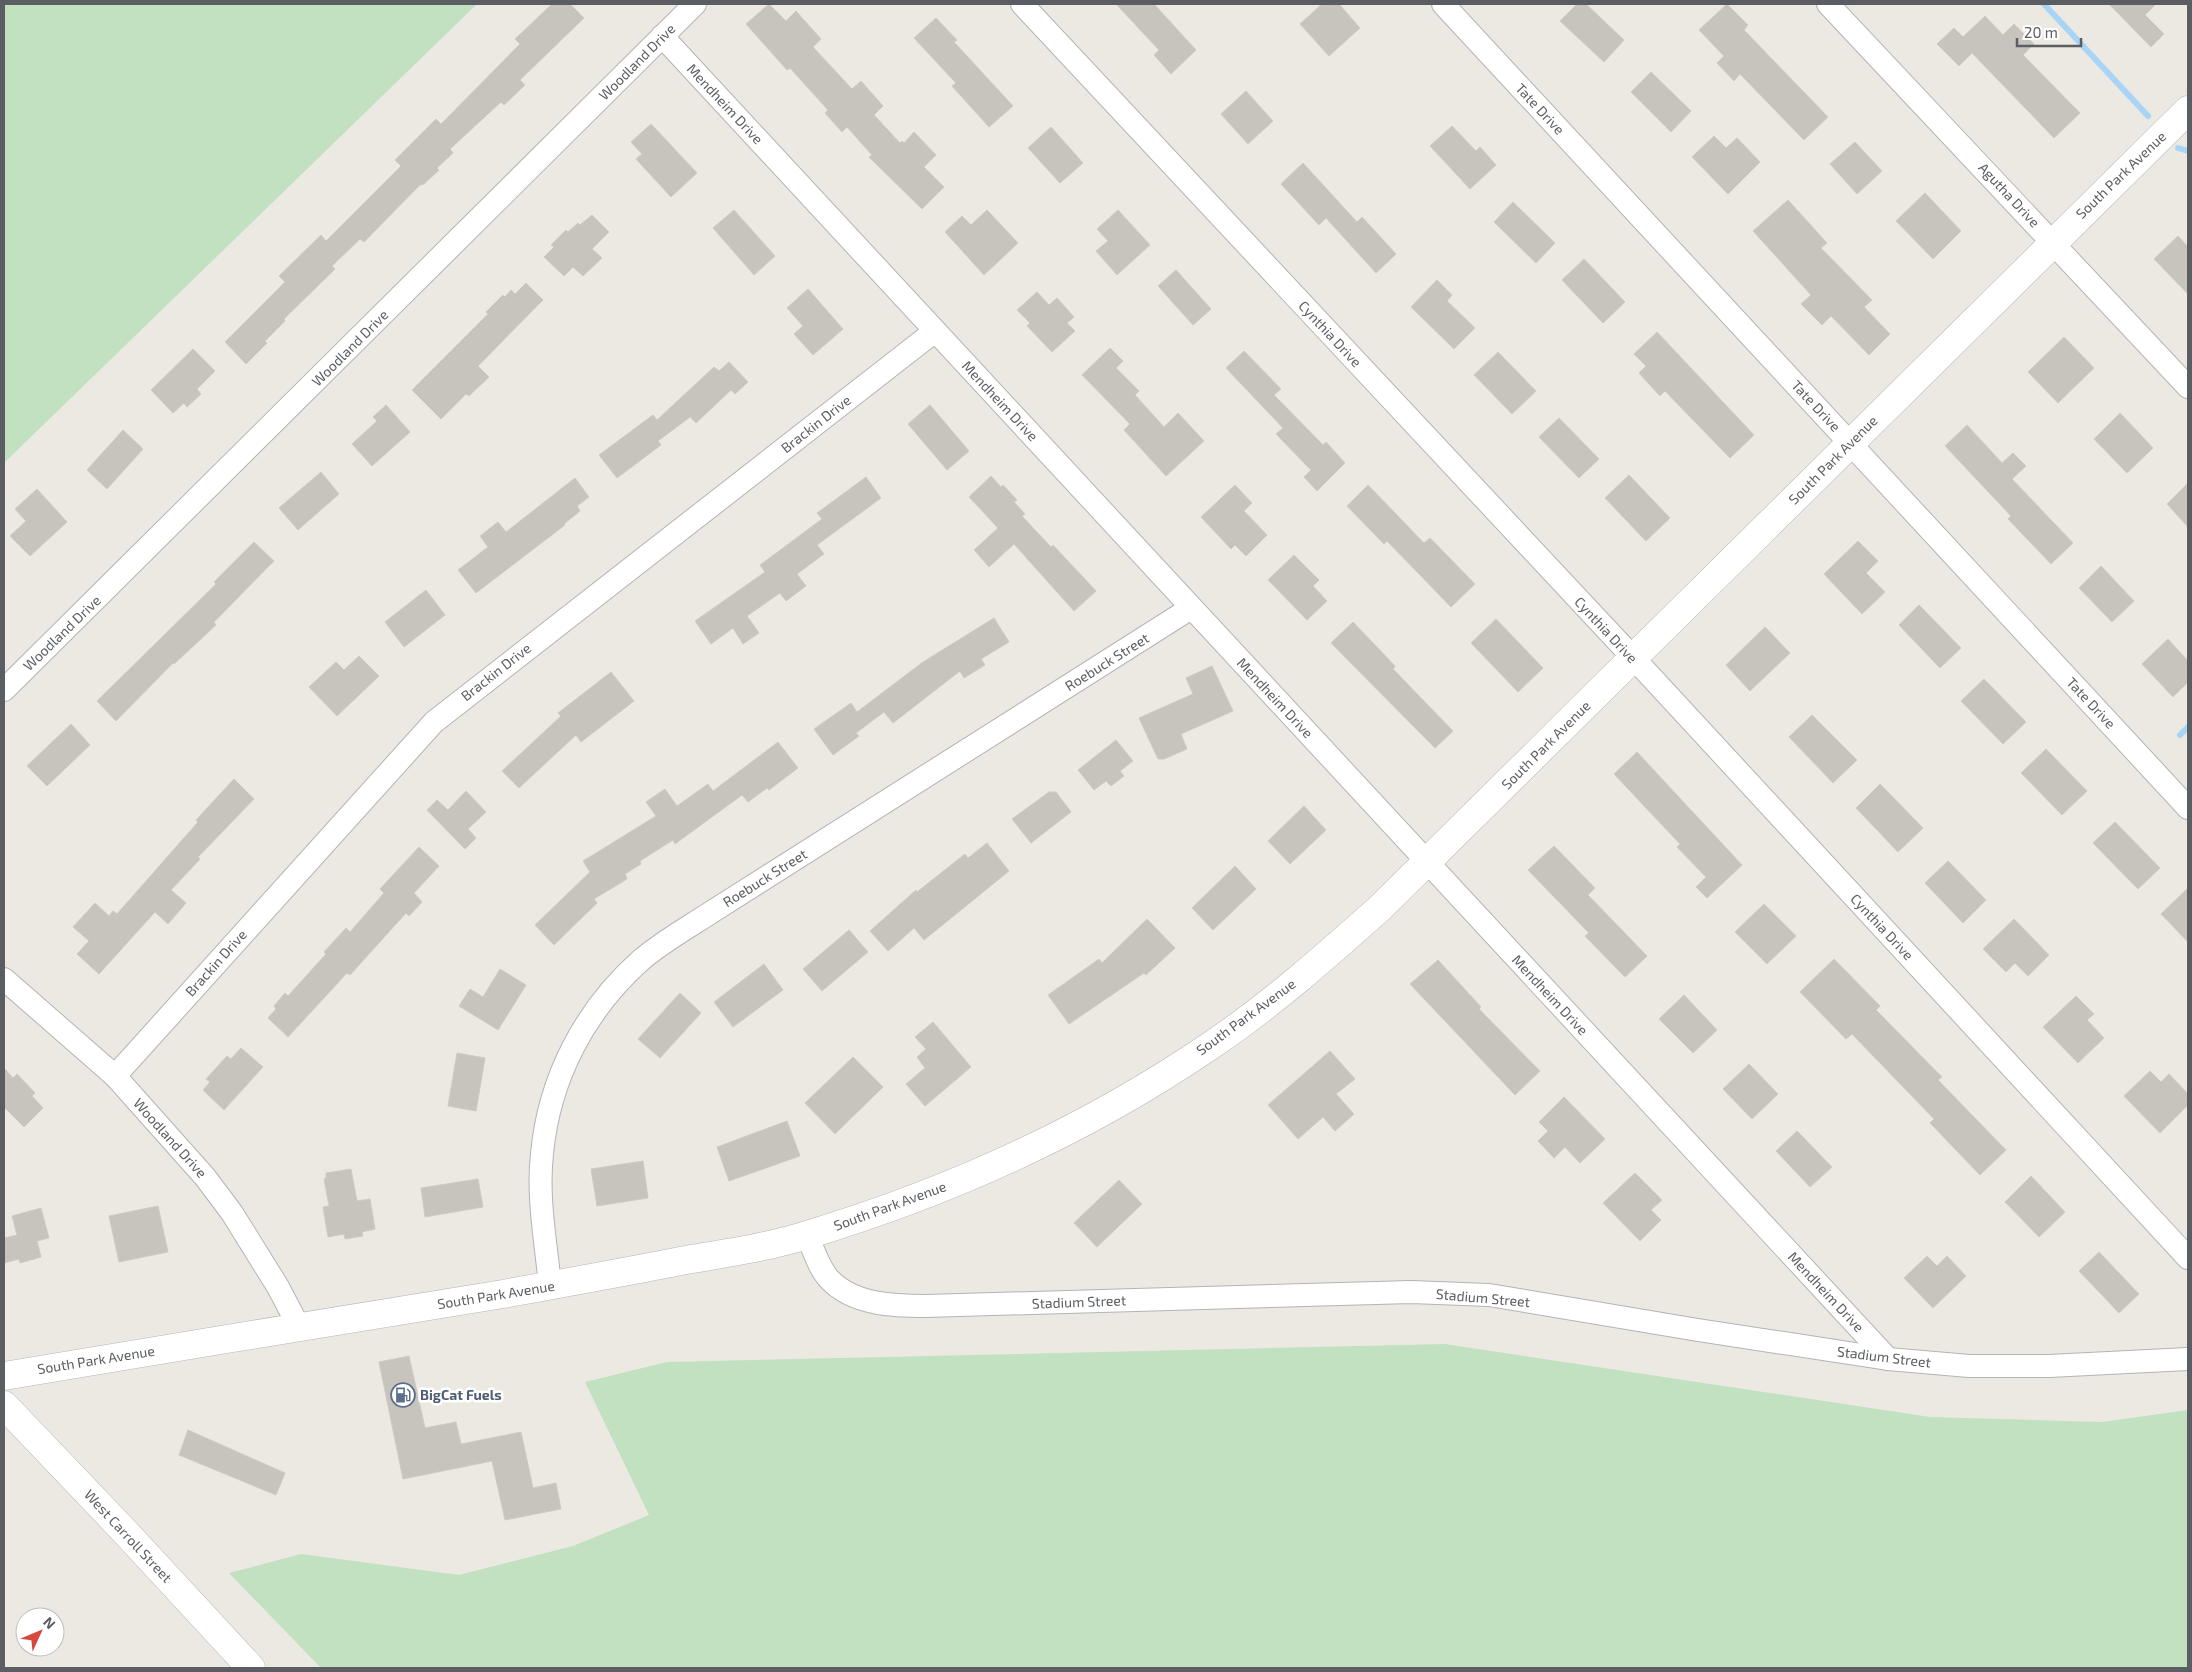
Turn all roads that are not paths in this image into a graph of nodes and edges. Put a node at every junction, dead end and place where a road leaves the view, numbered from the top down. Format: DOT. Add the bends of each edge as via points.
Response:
graph roads {
  1 [pos="695,4"];
  2 [pos="1022,4"];
  3 [pos="1443,4"];
  4 [pos="1828,4"];
  5 [pos="662,36"];
  6 [pos="2188,110"];
  7 [pos="2053,241"];
  8 [pos="936,331"];
  9 [pos="2188,387"];
  10 [pos="1850,443"];
  11 [pos="1191,608"];
  12 [pos="1633,659"];
  13 [pos="4,690"];
  14 [pos="2188,808"];
  15 [pos="1427,863"];
  16 [pos="4,979"];
  17 [pos="115,1076"];
  18 [pos="807,1236"];
  19 [pos="2188,1258"];
  20 [pos="550,1286"];
  21 [pos="299,1327"];
  22 [pos="2188,1358"];
  23 [pos="1888,1359"];
  24 [pos="4,1376"];
  25 [pos="4,1405"];
  26 [pos="251,1668"];
  1 -- 5 [label="street, Woodland Drive"];
  2 -- 12 [label="street, Cynthia Drive"];
  3 -- 10 [label="street, Tate Drive"];
  4 -- 7 [label="street, Agutha Drive"];
  5 -- 8 [label="street, Mendheim Drive"];
  5 -- 13 [label="street, Woodland Drive"];
  6 -- 7 [label="street, South Park Avenue"];
  7 -- 9 [label="street, Agutha Drive"];
  7 -- 10 [label="street, South Park Avenue"];
  8 -- 11 [label="street, Mendheim Drive"];
  8 -- 17 [label="street, Brackin Drive" via="434,722"];
  10 -- 12 [label="street, South Park Avenue"];
  10 -- 14 [label="street, Tate Drive"];
  11 -- 15 [label="street, Mendheim Drive"];
  11 -- 20 [label="street, Roebuck Street" via="710,913 642,959 620,981 600,1004 574,1044 557,1082 548,1114 541,1155 541,1202"];
  12 -- 15 [label="street, South Park Avenue"];
  12 -- 19 [label="street, Cynthia Drive"];
  15 -- 18 [label="street, South Park Avenue" via="1295,982 1170,1071 1017,1156 885,1209"];
  15 -- 23 [label="street, Mendheim Drive"];
  16 -- 17 [label="street, Woodland Drive"];
  17 -- 21 [label="street, Woodland Drive" via="205,1176 232,1213"];
  18 -- 20 [label="street, South Park Avenue"];
  18 -- 23 [label="street, Stadium Street" via="829,1279 839,1288 893,1306 1411,1292 1489,1295"];
  20 -- 21 [label="street, South Park Avenue"];
  21 -- 24 [label="street, South Park Avenue"];
  22 -- 23 [label="street, Stadium Street" via="2049,1366 1969,1366"];
  25 -- 26 [label="street, West Carroll Street"];
}
